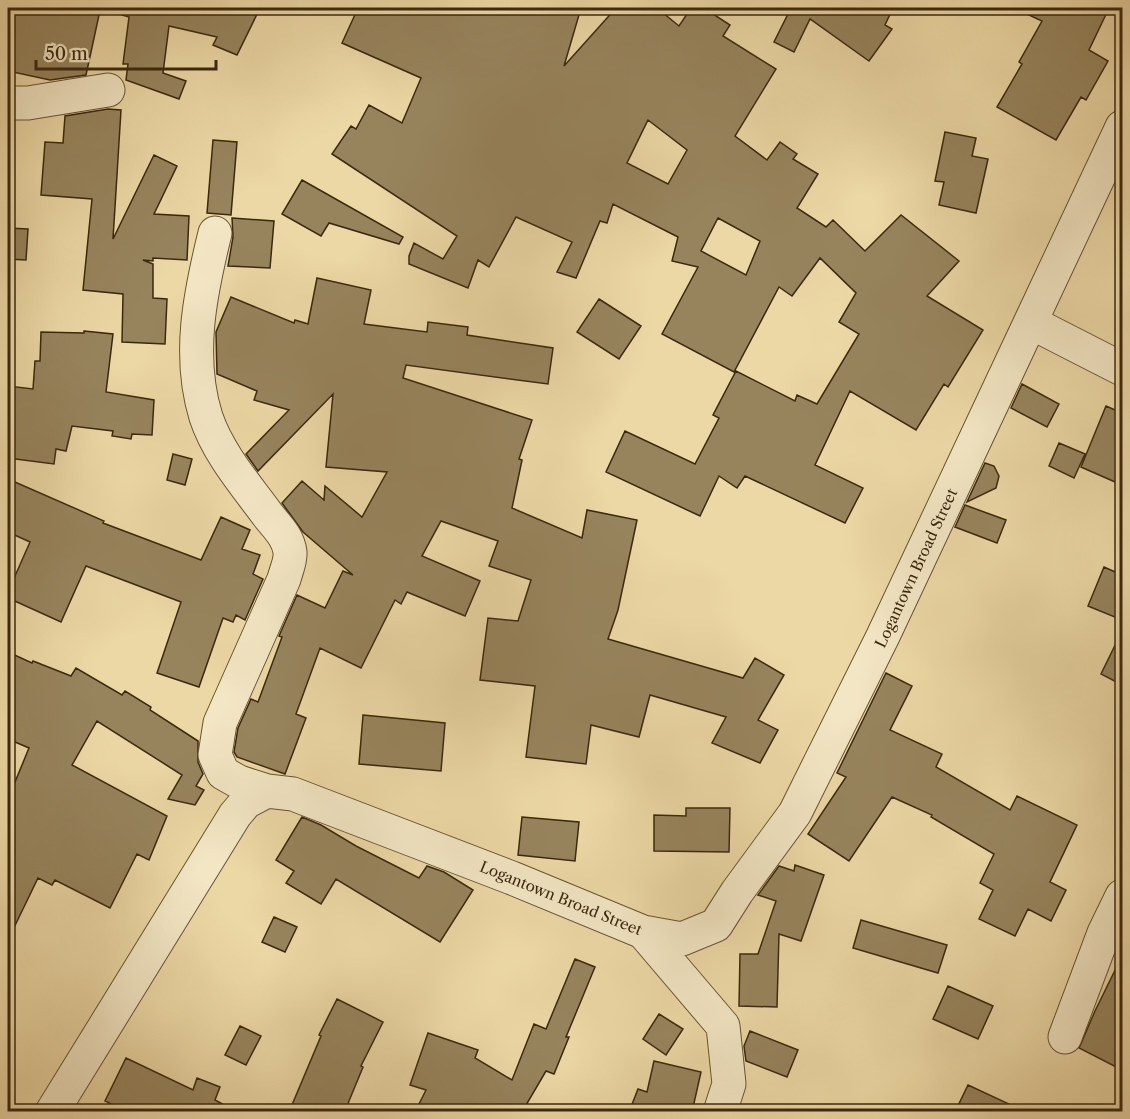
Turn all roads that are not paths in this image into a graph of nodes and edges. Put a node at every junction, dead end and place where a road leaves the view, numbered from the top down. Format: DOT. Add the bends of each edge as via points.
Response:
graph roads {
  1 [pos="108,90"];
  2 [pos="8,103"];
  3 [pos="1122,127"];
  4 [pos="214,233"];
  5 [pos="1032,323"];
  6 [pos="1122,369"];
  7 [pos="267,791"];
  8 [pos="1122,896"];
  9 [pos="643,932"];
  10 [pos="1065,1037"];
  11 [pos="52,1112"];
  12 [pos="720,1112"];
  1 -- 2 [label="street"];
  3 -- 5 [label="street, Logantown Broad Street"];
  4 -- 7 [label="street, Logantown Broad Street" via="196,331 198,379 207,418 219,448 284,535 290,554 284,579 220,723 215,754 223,773 239,783"];
  5 -- 6 [label="street"];
  5 -- 9 [label="street, Logantown Broad Street" via="795,813 716,925 682,939"];
  7 -- 9 [label="street, Logantown Broad Street" via="293,794"];
  7 -- 11 [label="street" via="246,802 235,815"];
  8 -- 10 [label="street"];
  9 -- 12 [label="street" via="723,1026 729,1084"];
}
